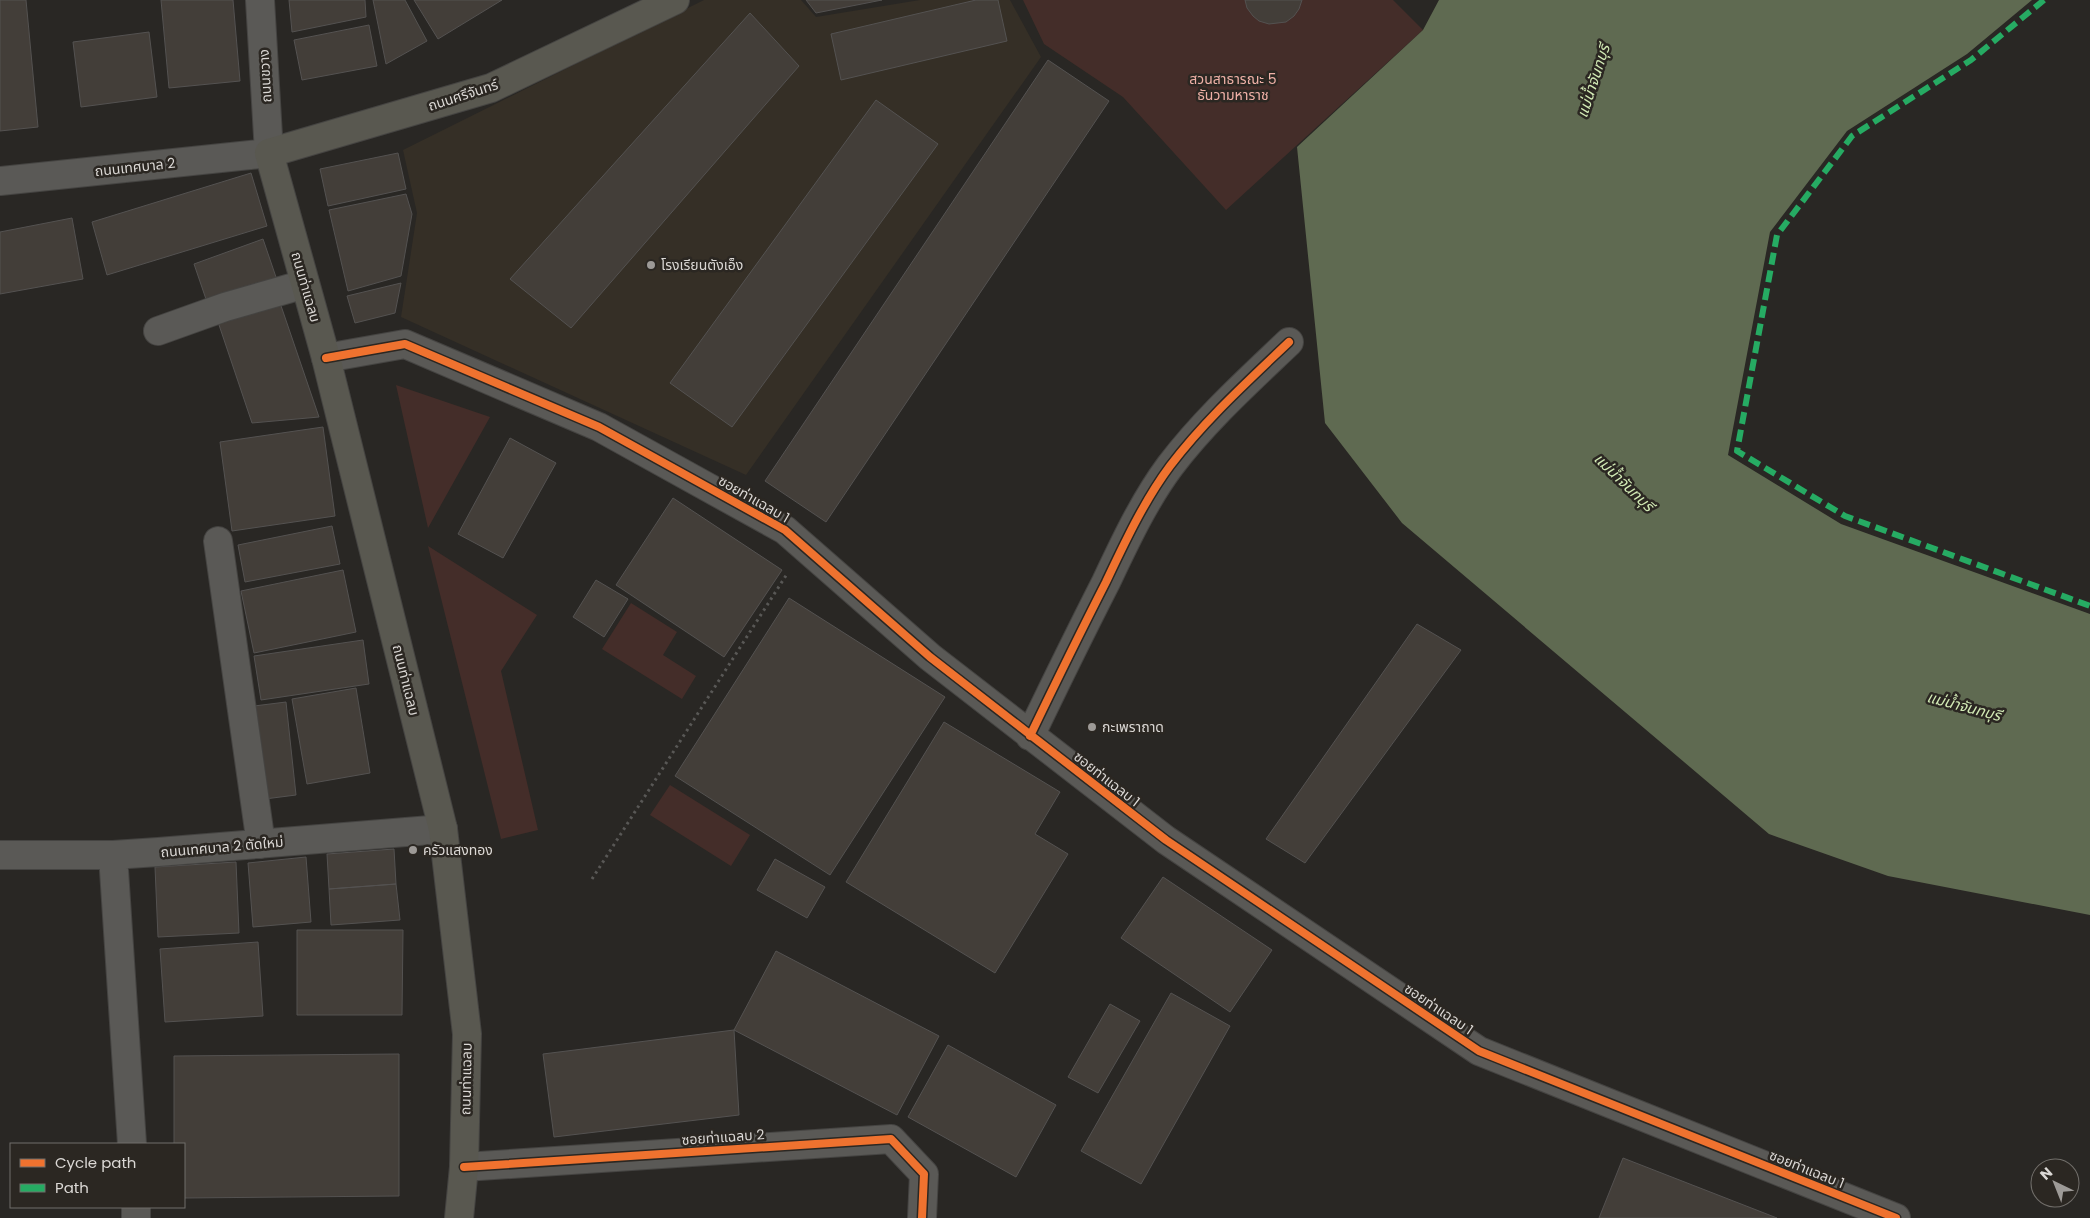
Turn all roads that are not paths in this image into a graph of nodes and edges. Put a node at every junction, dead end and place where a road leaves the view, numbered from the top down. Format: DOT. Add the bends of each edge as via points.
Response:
graph roads {
  1 [pos="260,0"];
  2 [pos="675,0"];
  3 [pos="269,153"];
  4 [pos="0,181"];
  5 [pos="305,284"];
  6 [pos="158,332"];
  7 [pos="1289,342"];
  8 [pos="326,358"];
  9 [pos="218,540"];
  10 [pos="1030,736"];
  11 [pos="443,829"];
  12 [pos="261,844"];
  13 [pos="0,855"];
  14 [pos="113,855"];
  15 [pos="132,1143"];
  16 [pos="464,1167"];
  17 [pos="459,1218"];
  18 [pos="922,1218"];
  19 [pos="1896,1218"];
  1 -- 3 [label="street, ถนนขวาง"];
  2 -- 3 [label="main road, ถนนศรีจันทร์" via="491,88"];
  3 -- 4 [label="street, ถนนเทศบาล 2"];
  3 -- 5 [label="main road, ถนนท่าแฉลบ"];
  5 -- 6 [label="street" via="225,307"];
  5 -- 8 [label="main road, ถนนท่าแฉลบ"];
  7 -- 10 [label="street" via="1194,437 1150,496"];
  8 -- 10 [label="street, ซอยท่าแฉลบ 1" via="405,344 599,427 785,530 930,657"];
  8 -- 11 [label="main road, ถนนท่าแฉลบ"];
  9 -- 12 [label="street"];
  10 -- 19 [label="street, ซอยท่าแฉลบ 1" via="1166,840 1478,1051"];
  11 -- 12 [label="street, ถนนเทศบาล 2 ตัดใหม่"];
  11 -- 16 [label="main road, ถนนท่าแฉลบ" via="467,1034"];
  12 -- 14 [label="street, ถนนเทศบาล 2 ตัดใหม่"];
  13 -- 14 [label="street, ถนนเทศบาล 2 ตัดใหม่"];
  14 -- 15 [label="street"];
  16 -- 17 [label="main road, ถนนท่าแฉลบ"];
  16 -- 18 [label="street, ซอยท่าแฉลบ 2" via="891,1139 924,1174"];
}
